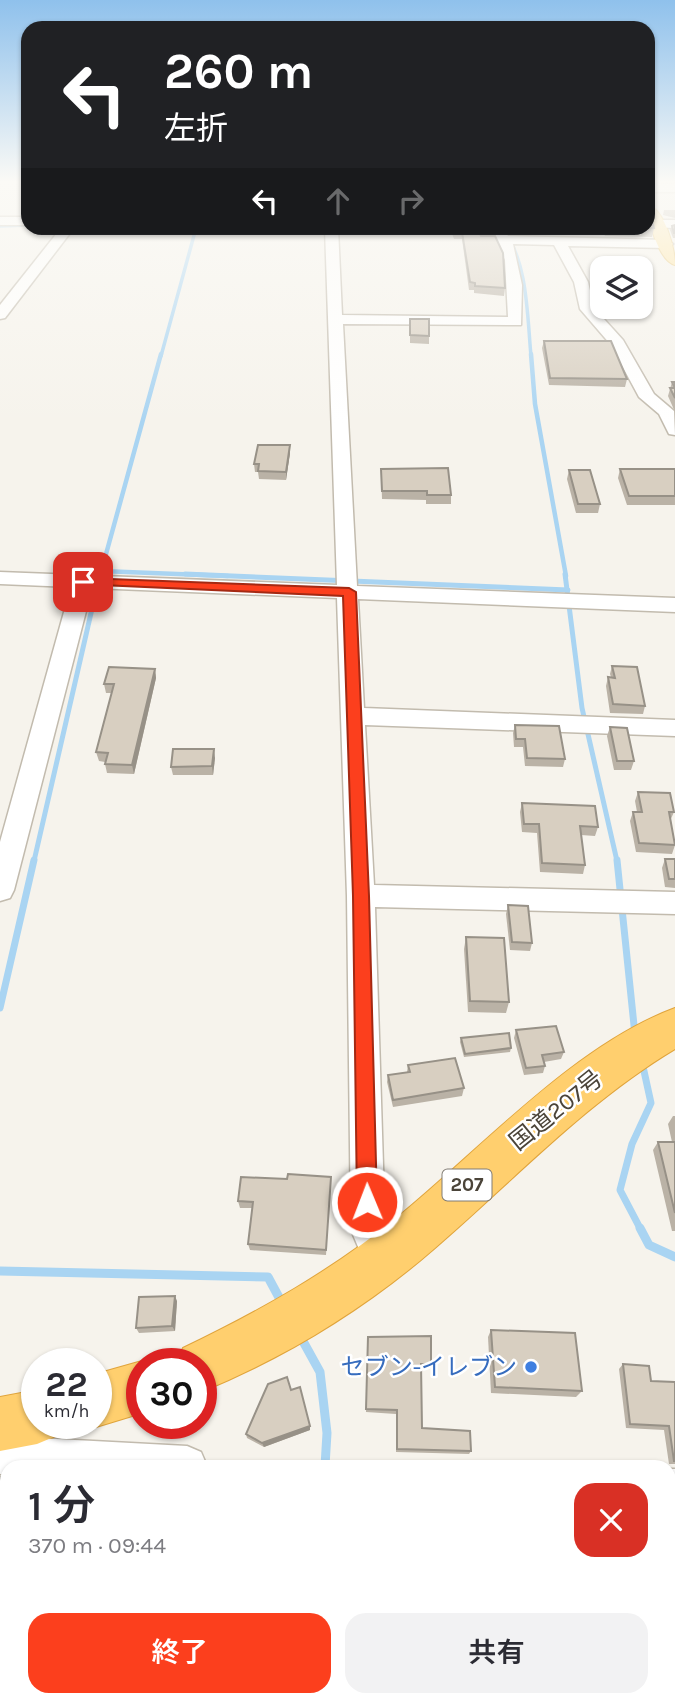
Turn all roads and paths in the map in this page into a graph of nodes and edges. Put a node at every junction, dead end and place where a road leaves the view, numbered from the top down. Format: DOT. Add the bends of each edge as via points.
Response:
graph roads {
  1 [pos="39,264"];
  2 [pos="333,264"];
  3 [pos="509,264"];
  4 [pos="571,264"];
  5 [pos="0,315"];
  6 [pos="336,319"];
  7 [pos="675,430"];
  8 [pos="0,578"];
  9 [pos="95,582"];
  10 [pos="349,585"];
  11 [pos="675,605"];
  12 [pos="354,716"];
  13 [pos="587,725"];
  14 [pos="675,728"];
  15 [pos="0,890"];
  16 [pos="361,896"];
  17 [pos="675,903"];
  18 [pos="651,1040"];
  19 [pos="381,1261"];
  20 [pos="217,1358"];
  21 [pos="21,1420"];
  22 [pos="0,1424"];
  23 [pos="0,1455"];
  24 [pos="85,1460"];
  1 -- 5 [label="street"];
  2 -- 6 [label="street"];
  3 -- 6 [label="street" via="516,289 516,322"];
  4 -- 7 [label="street" via="581,282 587,309 618,342 647,397 666,411"];
  6 -- 10 [label="street"];
  8 -- 9 [label="street"];
  9 -- 10 [label="street"];
  9 -- 15 [label="street"];
  10 -- 11 [label="street"];
  10 -- 12 [label="street"];
  12 -- 13 [label="street"];
  12 -- 16 [label="street"];
  13 -- 14 [label="street"];
  16 -- 17 [label="street"];
  16 -- 19 [label="street" via="368,1230"];
  18 -- 19 [label="highway, 国道207号 / 207" via="544,1117"];
  19 -- 20 [label="highway, 国道207号 / 207" via="291,1321"];
  21 -- 22 [label="highway"];
  23 -- 24 [label="street"];
}
